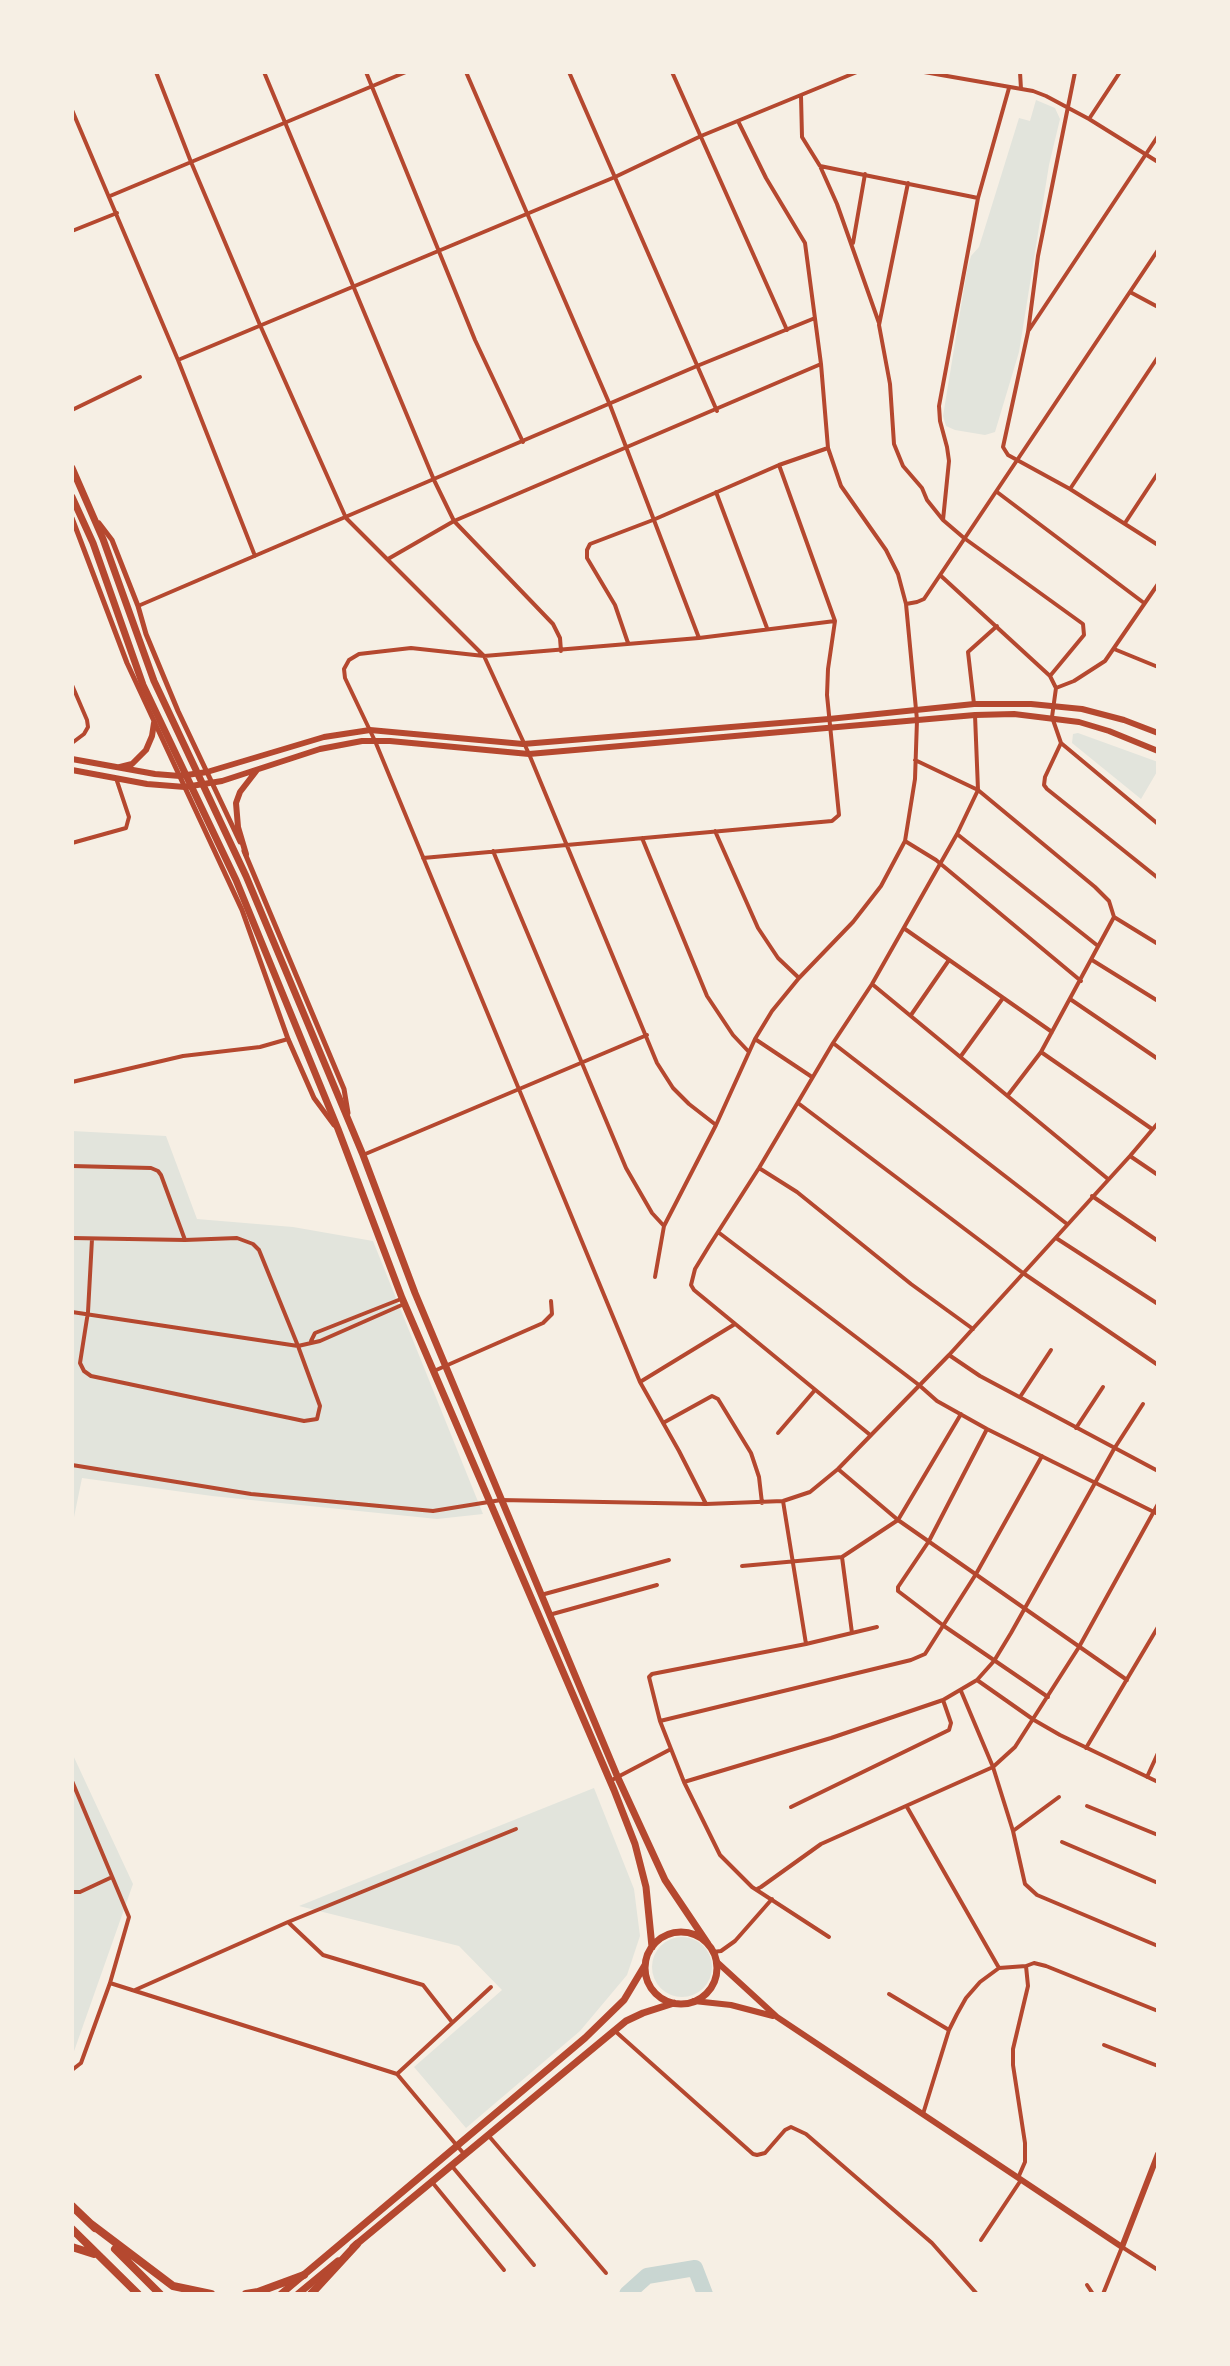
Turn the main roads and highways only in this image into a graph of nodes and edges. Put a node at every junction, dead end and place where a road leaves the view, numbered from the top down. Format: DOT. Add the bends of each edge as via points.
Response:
graph roads {
  1 [pos="72,468"];
  2 [pos="72,497"];
  3 [pos="154,723"];
  4 [pos="1158,733"];
  5 [pos="1158,751"];
  6 [pos="72,759"];
  7 [pos="119,767"];
  8 [pos="72,770"];
  9 [pos="257,770"];
  10 [pos="246,854"];
  11 [pos="614,1779"];
  12 [pos="708,1944"];
  13 [pos="652,1947"];
  14 [pos="717,1962"];
  15 [pos="645,1965"];
  16 [pos="694,2001"];
  17 [pos="674,2003"];
  18 [pos="777,2017"];
  19 [pos="1158,2154"];
  20 [pos="72,2206"];
  21 [pos="91,2224"];
  22 [pos="72,2229"];
  23 [pos="357,2244"];
  24 [pos="72,2247"];
  25 [pos="103,2259"];
  26 [pos="304,2275"];
  27 [pos="138,2294"];
  28 [pos="160,2294"];
  29 [pos="211,2294"];
  30 [pos="246,2294"];
  31 [pos="281,2294"];
  32 [pos="298,2294"];
  33 [pos="311,2294"];
  1 -- 11 [label="main road" via="154,681 246,876 363,1155"];
  2 -- 11 [label="main road" via="143,685 236,880 403,1301 546,1638"];
  3 -- 7 [label="main road" via="146,750 132,764"];
  4 -- 7 [label="main road" via="1053,705 974,704 572,742 523,744 370,730 324,737 180,776"];
  5 -- 9 [label="main road" via="1109,731 1052,717 975,715 529,754 375,741 335,745"];
  6 -- 7 [label="main road"];
  8 -- 9 [label="main road" via="165,787"];
  9 -- 10 [label="main road" via="236,803"];
  11 -- 12 [label="main road" via="665,1880"];
  11 -- 13 [label="main road" via="646,1887"];
  12 -- 13 [label="main road" via="693,1934 674,1933"];
  12 -- 14 [label="main road"];
  13 -- 15 [label="main road"];
  14 -- 16 [label="main road" via="710,1990"];
  14 -- 18 [label="main road"];
  15 -- 17 [label="main road" via="650,1985"];
  15 -- 26 [label="main road" via="630,1992 585,2038"];
  16 -- 17 [label="main road"];
  16 -- 18 [label="main road"];
  17 -- 23 [label="main road" via="634,2016"];
  18 -- 19 [label="main road" via="1122,2247"];
  20 -- 21 [label="highway"];
  21 -- 28 [label="highway"];
  21 -- 29 [label="highway" via="173,2286"];
  22 -- 25 [label="highway"];
  23 -- 32 [label="main road"];
  23 -- 33 [label="highway"];
  24 -- 25 [label="highway"];
  25 -- 27 [label="highway"];
  26 -- 30 [label="highway"];
  26 -- 31 [label="main road"];
}
